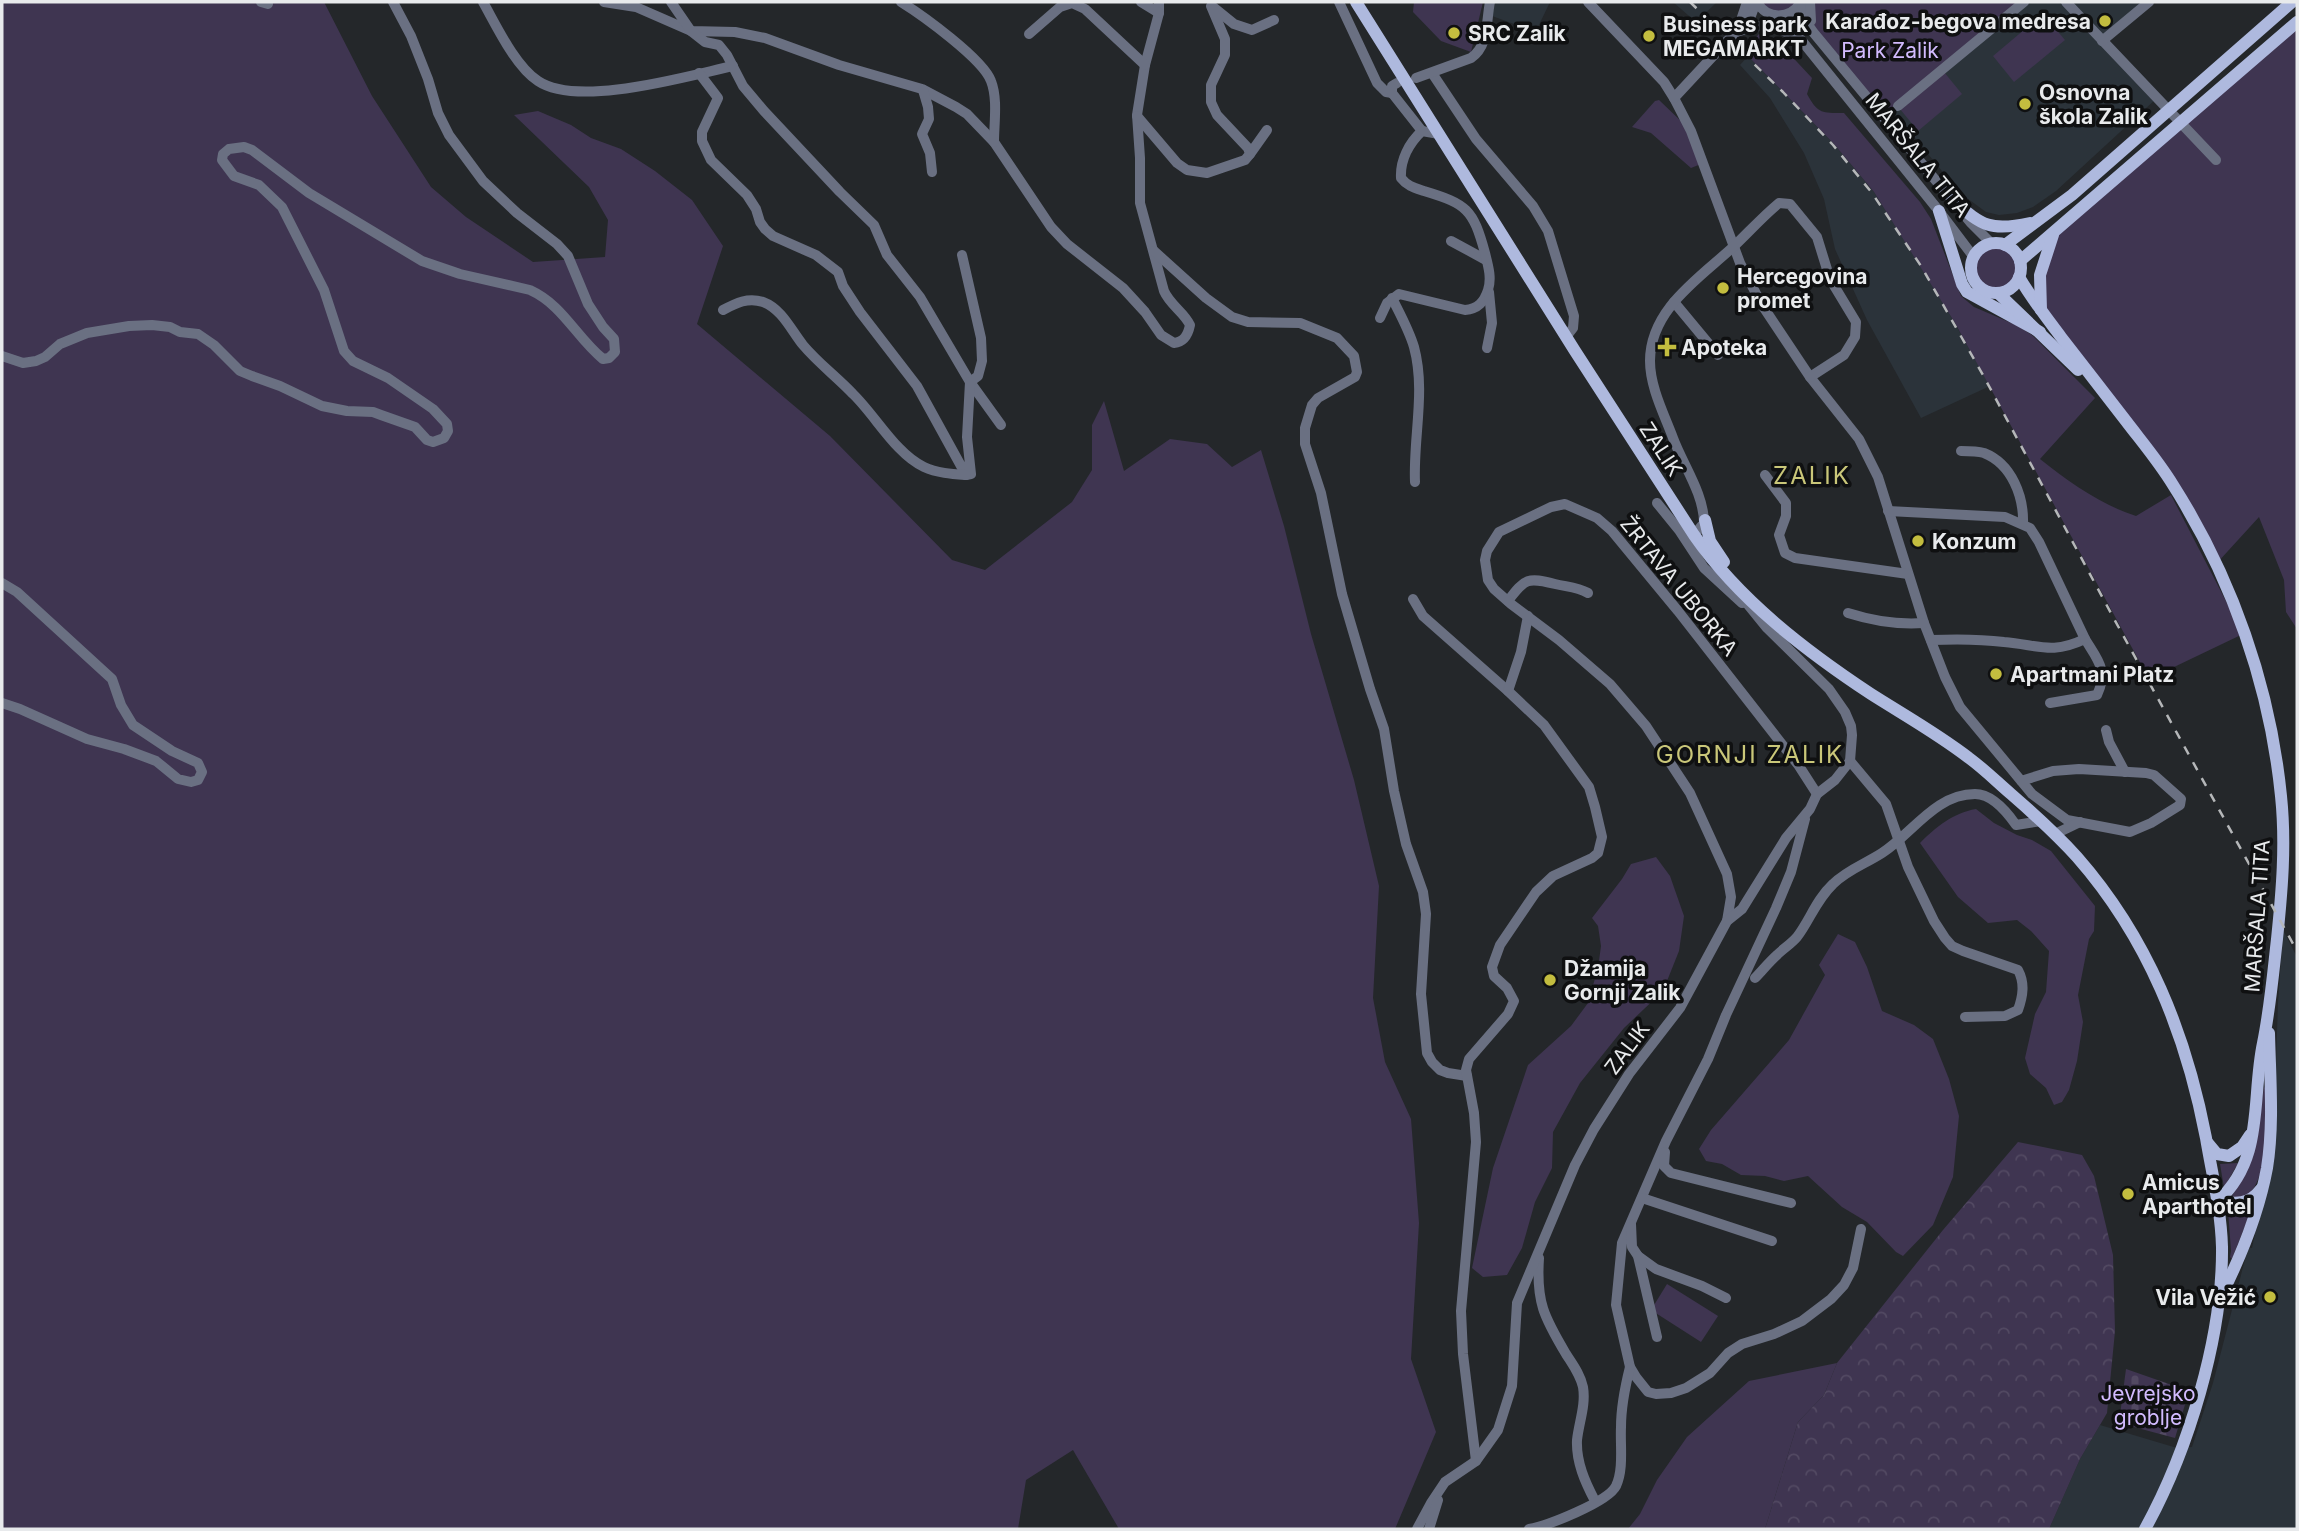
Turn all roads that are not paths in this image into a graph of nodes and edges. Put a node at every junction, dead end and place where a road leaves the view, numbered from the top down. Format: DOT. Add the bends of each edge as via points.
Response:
graph roads {
  1 [pos="393,2"];
  2 [pos="483,2"];
  3 [pos="604,2"];
  4 [pos="671,2"];
  5 [pos="901,2"];
  6 [pos="1141,2"];
  7 [pos="1339,2"];
  8 [pos="1356,2"];
  9 [pos="1490,2"];
  10 [pos="1588,2"];
  11 [pos="1747,2"];
  12 [pos="1756,2"];
  13 [pos="1801,2"];
  14 [pos="1810,2"];
  15 [pos="2024,2"];
  16 [pos="2066,2"];
  17 [pos="2149,2"];
  18 [pos="2292,2"];
  19 [pos="1209,4"];
  20 [pos="1159,7"];
  21 [pos="1774,16"];
  22 [pos="1274,20"];
  23 [pos="1749,21"];
  24 [pos="2297,22"];
  25 [pos="691,31"];
  26 [pos="1813,32"];
  27 [pos="1736,33"];
  28 [pos="1029,34"];
  29 [pos="1800,39"];
  30 [pos="2102,41"];
  31 [pos="1145,65"];
  32 [pos="733,66"];
  33 [pos="1432,73"];
  34 [pos="699,74"];
  35 [pos="1416,78"];
  36 [pos="922,89"];
  37 [pos="1674,98"];
  38 [pos="1898,106"];
  39 [pos="2169,110"];
  40 [pos="1137,115"];
  41 [pos="2181,123"];
  42 [pos="1267,130"];
  43 [pos="1422,131"];
  44 [pos="1439,134"];
  45 [pos="994,142"];
  46 [pos="1250,154"];
  47 [pos="2216,160"];
  48 [pos="932,172"];
  49 [pos="1952,200"];
  50 [pos="1939,211"];
  51 [pos="2037,221"];
  52 [pos="2054,232"];
  53 [pos="1451,241"];
  54 [pos="1991,243"];
  55 [pos="2005,245"];
  56 [pos="1734,246"];
  57 [pos="1154,251"];
  58 [pos="962,254"];
  59 [pos="1973,257"];
  60 [pos="1486,260"];
  61 [pos="2020,261"];
  62 [pos="2019,277"];
  63 [pos="1489,288"];
  64 [pos="1998,293"];
  65 [pos="1392,298"];
  66 [pos="1674,302"];
  67 [pos="723,310"];
  68 [pos="2041,310"];
  69 [pos="1380,318"];
  70 [pos="2040,332"];
  71 [pos="1566,337"];
  72 [pos="1487,348"];
  73 [pos="1718,355"];
  74 [pos="2,356"];
  75 [pos="1810,377"];
  76 [pos="970,382"];
  77 [pos="2111,402"];
  78 [pos="1001,425"];
  79 [pos="1961,451"];
  80 [pos="966,475"];
  81 [pos="1765,475"];
  82 [pos="1415,482"];
  83 [pos="1657,503"];
  84 [pos="1888,511"];
  85 [pos="1705,520"];
  86 [pos="2023,524"];
  87 [pos="1694,536"];
  88 [pos="1908,574"];
  89 [pos="2,583"];
  90 [pos="1588,593"];
  91 [pos="1413,599"];
  92 [pos="1508,601"];
  93 [pos="1755,608"];
  94 [pos="1848,613"];
  95 [pos="1528,616"];
  96 [pos="1924,623"];
  97 [pos="2085,639"];
  98 [pos="1931,640"];
  99 [pos="1508,691"];
  100 [pos="2,703"];
  101 [pos="2050,704"];
  102 [pos="2106,730"];
  103 [pos="1850,761"];
  104 [pos="2125,772"];
  105 [pos="2021,781"];
  106 [pos="1817,794"];
  107 [pos="1810,809"];
  108 [pos="2040,821"];
  109 [pos="2080,822"];
  110 [pos="2055,834"];
  111 [pos="1900,840"];
  112 [pos="1727,921"];
  113 [pos="1755,978"];
  114 [pos="2269,1012"];
  115 [pos="1965,1017"];
  116 [pos="1467,1076"];
  117 [pos="2254,1129"];
  118 [pos="2206,1139"];
  119 [pos="1666,1141"];
  120 [pos="2263,1185"];
  121 [pos="1642,1198"];
  122 [pos="2218,1201"];
  123 [pos="1791,1203"];
  124 [pos="1634,1213"];
  125 [pos="1860,1229"];
  126 [pos="1772,1241"];
  127 [pos="1540,1251"];
  128 [pos="1638,1256"];
  129 [pos="1726,1298"];
  130 [pos="2218,1304"];
  131 [pos="1657,1337"];
  132 [pos="1630,1367"];
  133 [pos="1476,1461"];
  134 [pos="1445,1482"];
  135 [pos="1595,1501"];
  136 [pos="1417,1529"];
  137 [pos="1429,1529"];
  138 [pos="1529,1529"];
  139 [pos="2145,1529"];
  1 -- 74 [label="street" via="449,135 483,181 568,256 588,304 614,339 613,355 603,359 542,296 422,261 309,193 244,147 229,149 222,160 234,176 259,185 282,207 324,290 344,351 433,409 447,424 444,438 427,440 415,427 373,412 322,406 240,371 198,334 170,327 129,326 87,334 60,344 36,361 23,363"];
  2 -- 34 [label="street" via="528,72 558,90 593,92"];
  3 -- 25 [label="street" via="636,7"];
  4 -- 25 [label="street"];
  5 -- 45 [label="street" via="963,49 989,77"];
  6 -- 20 [label="street"];
  7 -- 43 [label="street" via="1377,83 1386,92 1394,88"];
  8 -- 44 [label="main road, ZALIK"];
  9 -- 33 [label="street" via="1478,54"];
  10 -- 37 [label="street"];
  11 -- 27 [label="street"];
  12 -- 21 [label="street, MARŠALA TITA"];
  12 -- 23 [label="street"];
  13 -- 21 [label="street" via="1792,13"];
  13 -- 26 [label="street, MARŠALA TITA"];
  14 -- 26 [label="street"];
  15 -- 38 [label="street"];
  16 -- 30 [label="street"];
  17 -- 30 [label="street"];
  18 -- 39 [label="main road"];
  19 -- 22 [label="street" via="1234,24 1252,30"];
  19 -- 46 [label="street" via="1225,39 1225,55 1211,85 1211,102"];
  20 -- 31 [label="street"];
  21 -- 23 [label="street"];
  21 -- 29 [label="street, MARŠALA TITA"];
  23 -- 27 [label="street"];
  24 -- 41 [label="main road"];
  25 -- 32 [label="street" via="705,42 719,45"];
  25 -- 36 [label="street" via="765,38"];
  26 -- 49 [label="street, MARŠALA TITA"];
  27 -- 29 [label="street" via="1772,26"];
  27 -- 37 [label="street"];
  28 -- 31 [label="street" via="1060,7 1072,3 1085,9"];
  29 -- 50 [label="street, MARŠALA TITA"];
  30 -- 39 [label="street"];
  31 -- 40 [label="street"];
  32 -- 34 [label="street"];
  32 -- 76 [label="street" via="764,111 874,225 887,255 919,297"];
  33 -- 35 [label="street"];
  33 -- 71 [label="street" via="1548,232 1574,316"];
  34 -- 80 [label="street" via="718,98 702,132 711,160 747,195 765,229 838,272 860,312 917,386"];
  36 -- 45 [label="street" via="967,114"];
  36 -- 48 [label="street" via="929,119 922,134"];
  37 -- 56 [label="street"];
  39 -- 41 [label="street"];
  39 -- 51 [label="main road"];
  40 -- 46 [label="street" via="1187,170 1206,173 1245,160"];
  40 -- 57 [label="street" via="1140,203"];
  41 -- 47 [label="street"];
  41 -- 52 [label="main road"];
  42 -- 46 [label="street"];
  43 -- 44 [label="street"];
  43 -- 60 [label="street" via="1409,145 1401,177 1410,186 1450,199 1468,211 1478,228"];
  44 -- 71 [label="main road, ZALIK"];
  45 -- 57 [label="street" via="1051,227 1123,288 1161,335 1179,343 1191,325 1167,299"];
  49 -- 51 [label="main road" via="1990,226"];
  49 -- 54 [label="street, MARŠALA TITA"];
  50 -- 59 [label="street, MARŠALA TITA"];
  50 -- 70 [label="main road" via="1967,292"];
  51 -- 55 [label="main road"];
  52 -- 61 [label="main road"];
  52 -- 68 [label="main road" via="2040,275"];
  53 -- 60 [label="street"];
  54 -- 55 [label="main road"];
  54 -- 59 [label="main road"];
  55 -- 61 [label="main road"];
  56 -- 66 [label="street"];
  56 -- 75 [label="street" via="1762,305"];
  56 -- 75 [label="street" via="1779,203 1795,207 1817,237 1830,279 1857,331 1844,355"];
  57 -- 116 [label="street" via="1232,317 1248,322 1300,323 1337,338 1354,356 1355,377 1312,405 1305,444 1321,493 1342,594 1384,729 1406,844 1423,892 1421,994 1427,1053 1440,1070"];
  58 -- 76 [label="street" via="982,351 978,376"];
  59 -- 64 [label="main road" via="1973,279 1983,290"];
  60 -- 63 [label="street"];
  61 -- 62 [label="main road"];
  62 -- 64 [label="main road" via="2011,288"];
  62 -- 68 [label="main road, MARŠALA TITA"];
  63 -- 65 [label="street" via="1472,310 1399,294"];
  63 -- 72 [label="street" via="1492,323"];
  64 -- 70 [label="main road, MARŠALA TITA"];
  65 -- 69 [label="street"];
  65 -- 82 [label="street" via="1418,368"];
  66 -- 73 [label="street"];
  66 -- 85 [label="street" via="1653,338 1652,378"];
  67 -- 80 [label="street" via="741,300 764,302 784,317 813,356 856,396 905,453 922,467"];
  68 -- 77 [label="main road, MARŠALA TITA"];
  70 -- 77 [label="main road, MARŠALA TITA"];
  71 -- 87 [label="main road, ZALIK"];
  75 -- 84 [label="street" via="1859,439"];
  76 -- 78 [label="street"];
  76 -- 80 [label="street" via="967,437 972,467"];
  77 -- 114 [label="main road, MARŠALA TITA" via="2173,484 2217,563 2246,634 2263,696 2281,799 2283,852"];
  79 -- 86 [label="street" via="1982,452 2008,472 2020,495"];
  81 -- 88 [label="street" via="1786,503 1787,516 1779,536 1785,553"];
  83 -- 93 [label="street, ŽRTAVA UBORKA" via="1709,574"];
  84 -- 86 [label="street" via="2005,517"];
  84 -- 88 [label="street"];
  85 -- 87 [label="street"];
  85 -- 93 [label="main road" via="1717,553 1756,597"];
  86 -- 97 [label="street" via="2039,542"];
  87 -- 93 [label="main road, ZALIK"];
  88 -- 96 [label="street"];
  89 -- 100 [label="street" via="18,592 112,679 133,725 198,763 202,772 198,780 178,779 156,761 87,739"];
  90 -- 92 [label="street" via="1535,578 1523,583"];
  91 -- 99 [label="street" via="1423,616"];
  92 -- 95 [label="street, ŽRTAVA UBORKA"];
  92 -- 106 [label="street, ŽRTAVA UBORKA" via="1488,580 1486,571 1487,551 1499,532 1565,504 1597,518 1678,611"];
  93 -- 103 [label="street, ŽRTAVA UBORKA" via="1845,712 1852,735"];
  93 -- 108 [label="main road, ZALIK" via="1825,662 1971,759"];
  94 -- 96 [label="street" via="1874,621"];
  95 -- 99 [label="street"];
  95 -- 112 [label="street, ŽRTAVA UBORKA" via="1624,698 1690,793 1727,874 1731,897"];
  96 -- 98 [label="street"];
  97 -- 98 [label="street" via="2061,648"];
  97 -- 101 [label="street" via="2102,672 2097,695"];
  98 -- 105 [label="street" via="1960,707"];
  99 -- 116 [label="street" via="1544,725 1589,788 1602,837 1598,853 1553,876 1536,892 1500,945 1492,967 1494,976 1514,1001 1469,1059"];
  102 -- 104 [label="street"];
  103 -- 106 [label="street"];
  103 -- 111 [label="street" via="1886,804"];
  104 -- 105 [label="street" via="2053,771"];
  104 -- 109 [label="street" via="2154,775 2182,799 2180,805 2130,832"];
  105 -- 109 [label="street" via="2057,815"];
  106 -- 107 [label="street, ZALIK"];
  107 -- 112 [label="street, ZALIK" via="1786,838 1742,909"];
  107 -- 119 [label="street, ZALIK" via="1776,908"];
  108 -- 110 [label="main road, ZALIK"];
  108 -- 111 [label="street" via="2016,825 2006,810 1982,795 1957,796 1923,817"];
  109 -- 110 [label="street"];
  110 -- 118 [label="main road, ZALIK" via="2119,911 2149,961 2187,1055"];
  111 -- 113 [label="street" via="1833,884 1794,940"];
  111 -- 115 [label="street" via="1934,921 1952,946 2018,970 2023,979 2018,1010 2005,1016"];
  112 -- 127 [label="street, ZALIK" via="1680,1008 1594,1129"];
  114 -- 117 [label="main road, MARŠALA TITA"];
  114 -- 120 [label="main road, MARŠALA TITA" via="2271,1120"];
  116 -- 133 [label="street" via="1476,1142 1461,1311"];
  117 -- 118 [label="main road" via="2229,1156 2217,1154"];
  117 -- 122 [label="main road, MARŠALA TITA" via="2244,1167"];
  118 -- 122 [label="main road, ZALIK"];
  119 -- 121 [label="street, ZALIK"];
  119 -- 123 [label="street" via="1664,1166 1671,1173"];
  120 -- 122 [label="main road" via="2247,1202"];
  120 -- 130 [label="main road, MARŠALA TITA"];
  121 -- 124 [label="street, ZALIK"];
  121 -- 126 [label="street"];
  122 -- 130 [label="main road, ZALIK" via="2222,1245"];
  124 -- 128 [label="street, ZALIK" via="1630,1228"];
  124 -- 132 [label="street, ZALIK" via="1622,1243 1616,1304"];
  125 -- 132 [label="street, ZALIK" via="1853,1268 1844,1285 1802,1321 1742,1344 1710,1373 1671,1393 1648,1392"];
  127 -- 133 [label="street, ZALIK" via="1517,1303 1512,1386 1505,1412"];
  127 -- 135 [label="street, ZALIK" via="1537,1283 1543,1312 1578,1372 1583,1390 1578,1455"];
  128 -- 129 [label="street" via="1657,1269"];
  128 -- 131 [label="street, ZALIK"];
  130 -- 139 [label="main road" via="2191,1418 2172,1474"];
  132 -- 135 [label="street, ZALIK" via="1617,1485"];
  133 -- 134 [label="street, ZALIK"];
  134 -- 136 [label="street, ZALIK"];
  134 -- 137 [label="street"];
  135 -- 138 [label="street, ZALIK" via="1569,1517"];
}
